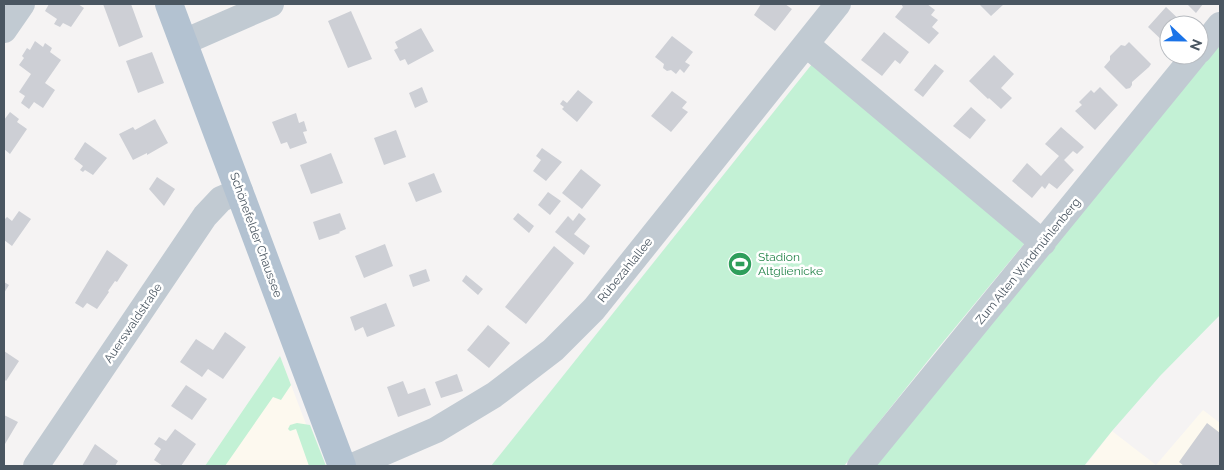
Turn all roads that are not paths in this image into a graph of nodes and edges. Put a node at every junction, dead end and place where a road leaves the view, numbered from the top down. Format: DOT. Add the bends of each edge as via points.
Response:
graph roads {
  1 [pos="22,4"];
  2 [pos="169,4"];
  3 [pos="271,4"];
  4 [pos="838,4"];
  5 [pos="1220,25"];
  6 [pos="4,30"];
  7 [pos="1209,38"];
  8 [pos="184,42"];
  9 [pos="806,44"];
  10 [pos="1187,65"];
  11 [pos="240,191"];
  12 [pos="1043,243"];
  13 [pos="36,466"];
  14 [pos="342,466"];
  15 [pos="354,466"];
  16 [pos="860,466"];
  1 -- 6 [label="street"];
  2 -- 8 [label="main road, Schönefelder Chaussee"];
  3 -- 8 [label="street"];
  4 -- 9 [label="street, Rübezahlallee"];
  5 -- 7 [label="street"];
  8 -- 11 [label="main road, Schönefelder Chaussee"];
  9 -- 12 [label="street"];
  9 -- 15 [label="street, Rübezahlallee" via="594,309 553,350 494,395 436,430"];
  10 -- 12 [label="street, Zum Alten Windmühlenberg"];
  11 -- 13 [label="street, Auerswaldstraße" via="221,199 205,216"];
  11 -- 14 [label="main road, Schönefelder Chaussee"];
  12 -- 16 [label="street, Zum Alten Windmühlenberg"];
}
